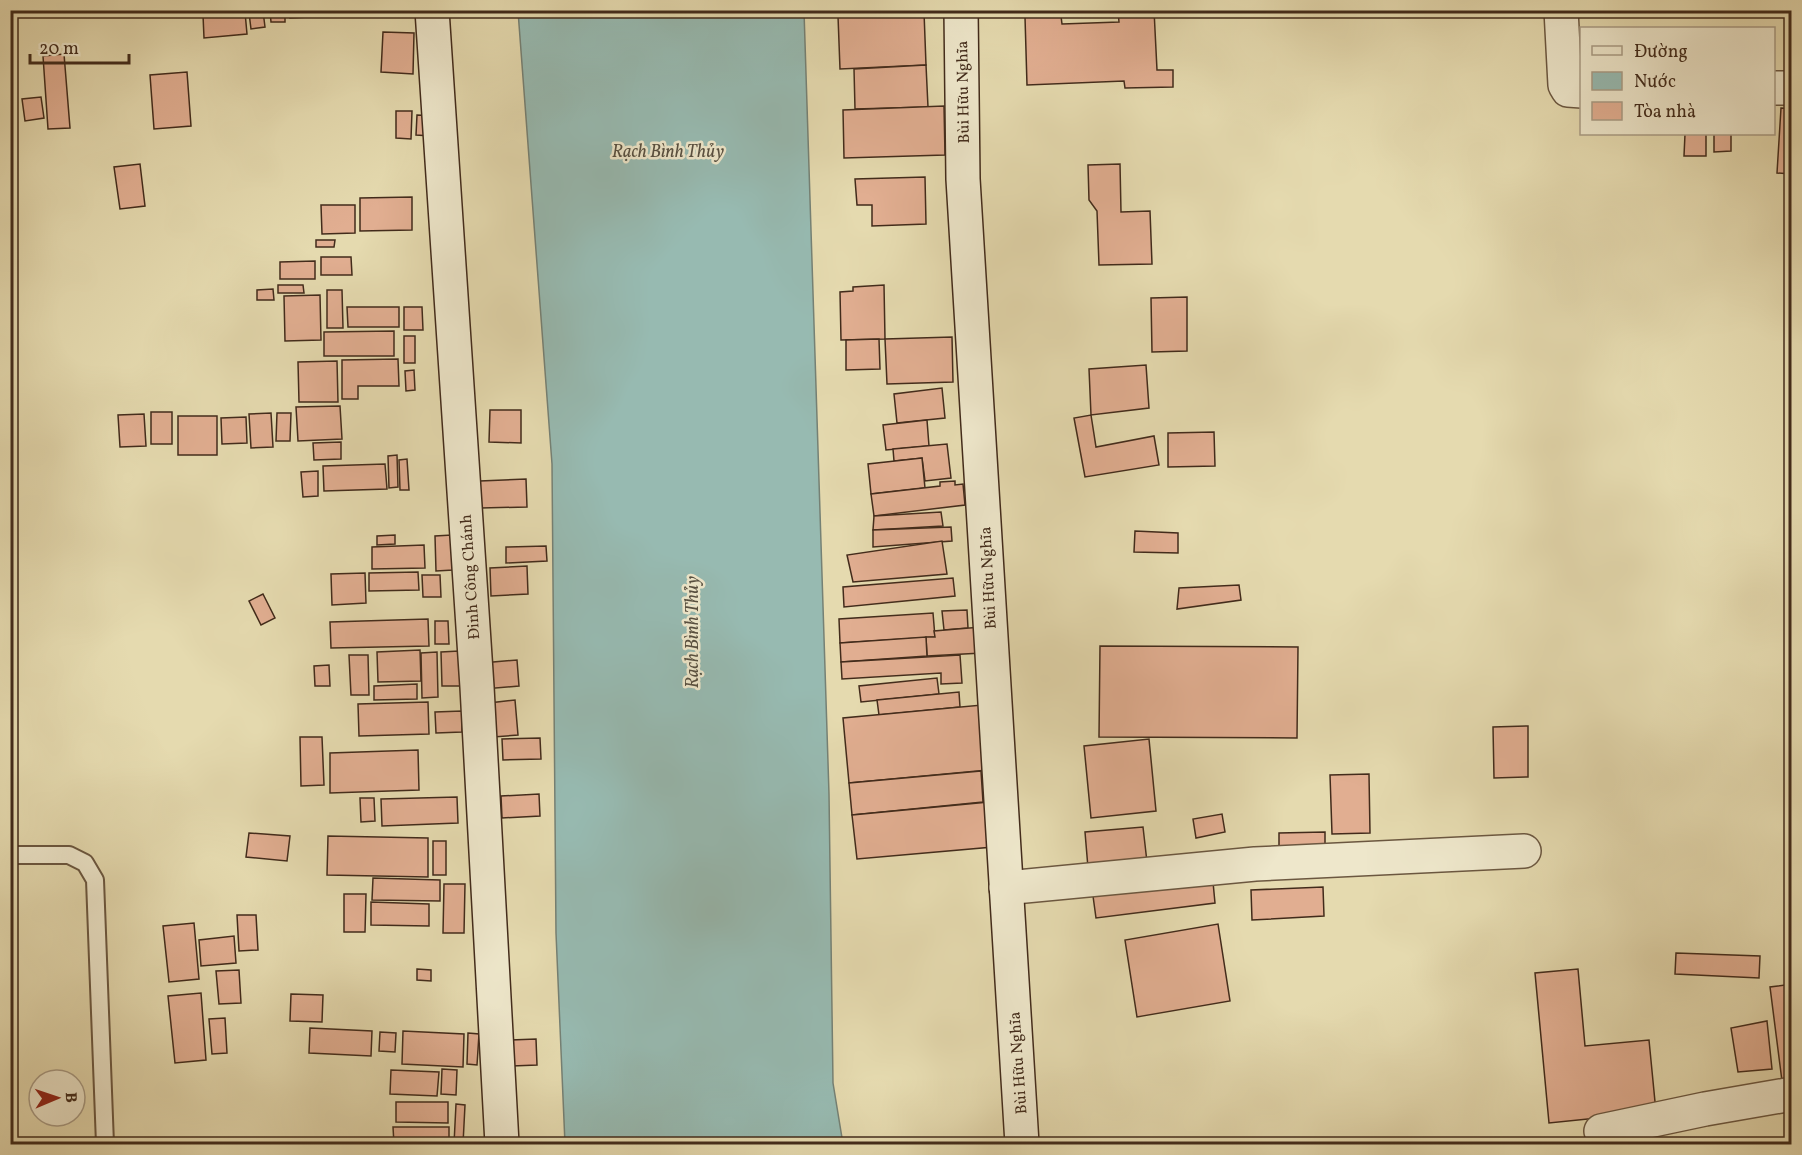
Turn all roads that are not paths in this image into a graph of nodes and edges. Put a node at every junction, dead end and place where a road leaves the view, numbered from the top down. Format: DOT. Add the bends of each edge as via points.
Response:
graph roads {
  1 [pos="432,10"];
  2 [pos="961,10"];
  3 [pos="1561,10"];
  4 [pos="1775,88"];
  5 [pos="1791,88"];
  6 [pos="1580,92"];
  7 [pos="1524,851"];
  8 [pos="10,855"];
  9 [pos="1006,888"];
  10 [pos="1791,1094"];
  11 [pos="1601,1131"];
  12 [pos="105,1144"];
  13 [pos="502,1144"];
  14 [pos="1022,1144"];
  1 -- 13 [label="street, Đinh Công Chánh"];
  2 -- 9 [label="street, Bùi Hữu Nghĩa" via="963,179"];
  3 -- 6 [label="street" via="1565,86"];
  4 -- 5 [label="street"];
  7 -- 9 [label="street" via="1255,864"];
  8 -- 12 [label="lane" via="69,855 84,863 95,879"];
  9 -- 14 [label="street, Bùi Hữu Nghĩa"];
  10 -- 11 [label="street"];
}
